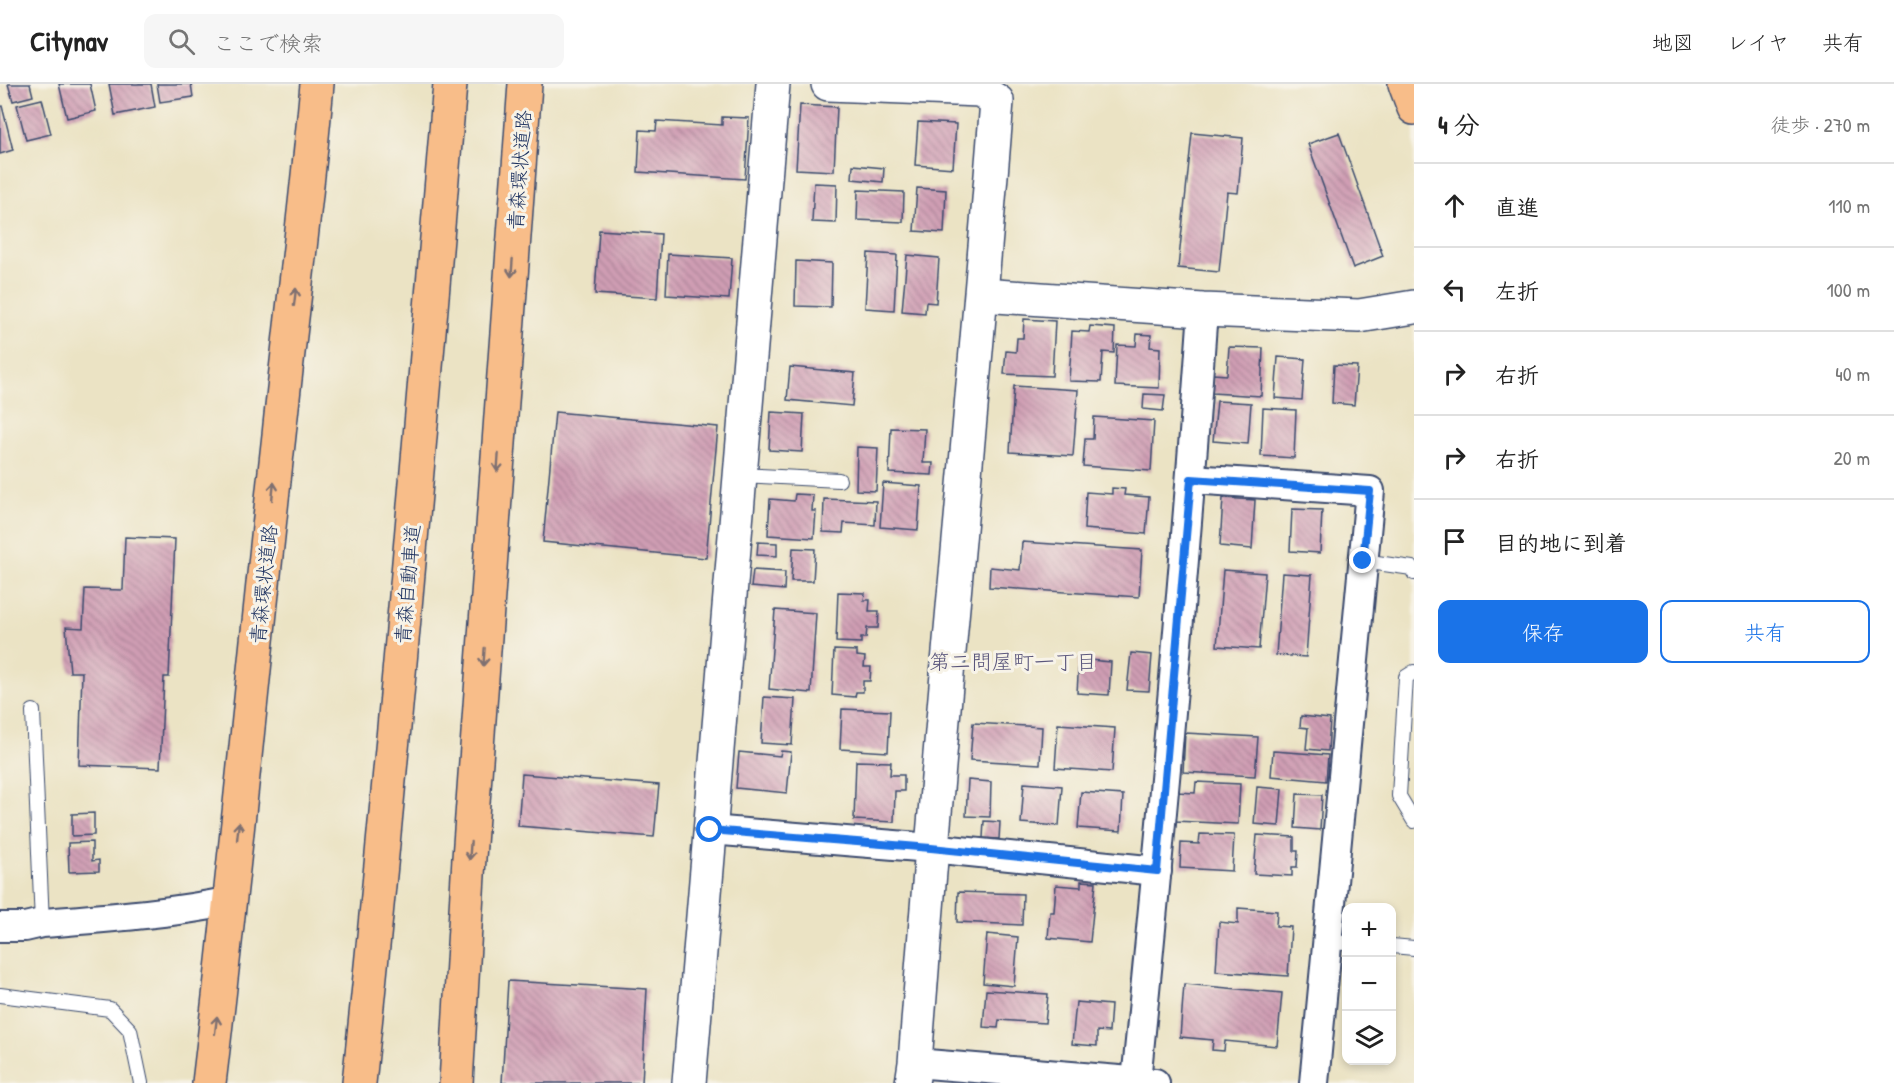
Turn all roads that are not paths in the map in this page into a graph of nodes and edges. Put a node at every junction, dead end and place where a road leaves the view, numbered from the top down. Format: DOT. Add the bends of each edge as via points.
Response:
graph roads {
  1 [pos="317,84"];
  2 [pos="450,84"];
  3 [pos="525,84"];
  4 [pos="772,84"];
  5 [pos="828,84"];
  6 [pos="1405,84"];
  7 [pos="1414,108"];
  8 [pos="982,295"];
  9 [pos="1414,307"];
  10 [pos="1203,310"];
  11 [pos="740,475"];
  12 [pos="1191,479"];
  13 [pos="839,480"];
  14 [pos="1363,561"];
  15 [pos="1414,573"];
  16 [pos="1414,672"];
  17 [pos="33,711"];
  18 [pos="1414,821"];
  19 [pos="710,830"];
  20 [pos="931,848"];
  21 [pos="1157,871"];
  22 [pos="231,900"];
  23 [pos="42,923"];
  24 [pos="0,927"];
  25 [pos="1337,942"];
  26 [pos="1396,946"];
  27 [pos="1414,948"];
  28 [pos="0,995"];
  29 [pos="914,1073"];
  30 [pos="1146,1082"];
  31 [pos="141,1083"];
  32 [pos="209,1083"];
  33 [pos="359,1083"];
  34 [pos="456,1083"];
  35 [pos="689,1083"];
  36 [pos="1314,1083"];
  22 -- 1 [label="main road, 青森環状道路, one-way"];
  2 -- 33 [label="main road, 青森自動車道"];
  3 -- 34 [label="main road, 青森環状道路, one-way"];
  4 -- 11 [label="street"];
  5 -- 8 [label="street" via="980,90 997,101"];
  6 -- 7 [label="main road"];
  8 -- 10 [label="street"];
  8 -- 20 [label="street"];
  9 -- 10 [label="street" via="1359,316"];
  10 -- 12 [label="street"];
  11 -- 13 [label="lane"];
  11 -- 19 [label="street"];
  12 -- 14 [label="street" via="1370,491"];
  12 -- 21 [label="street"];
  14 -- 15 [label="lane" via="1412,568"];
  14 -- 25 [label="street"];
  16 -- 18 [label="lane" via="1406,677 1400,796"];
  17 -- 23 [label="lane"];
  19 -- 20 [label="street"];
  19 -- 35 [label="street"];
  20 -- 21 [label="street"];
  20 -- 29 [label="street"];
  21 -- 30 [label="street"];
  22 -- 23 [label="street" via="154,914"];
  32 -- 22 [label="main road, 青森環状道路, one-way"];
  23 -- 24 [label="street"];
  25 -- 36 [label="street"];
  26 -- 27 [label="lane"];
  28 -- 31 [label="lane" via="110,1009 130,1030"];
  29 -- 30 [label="street"];
}
